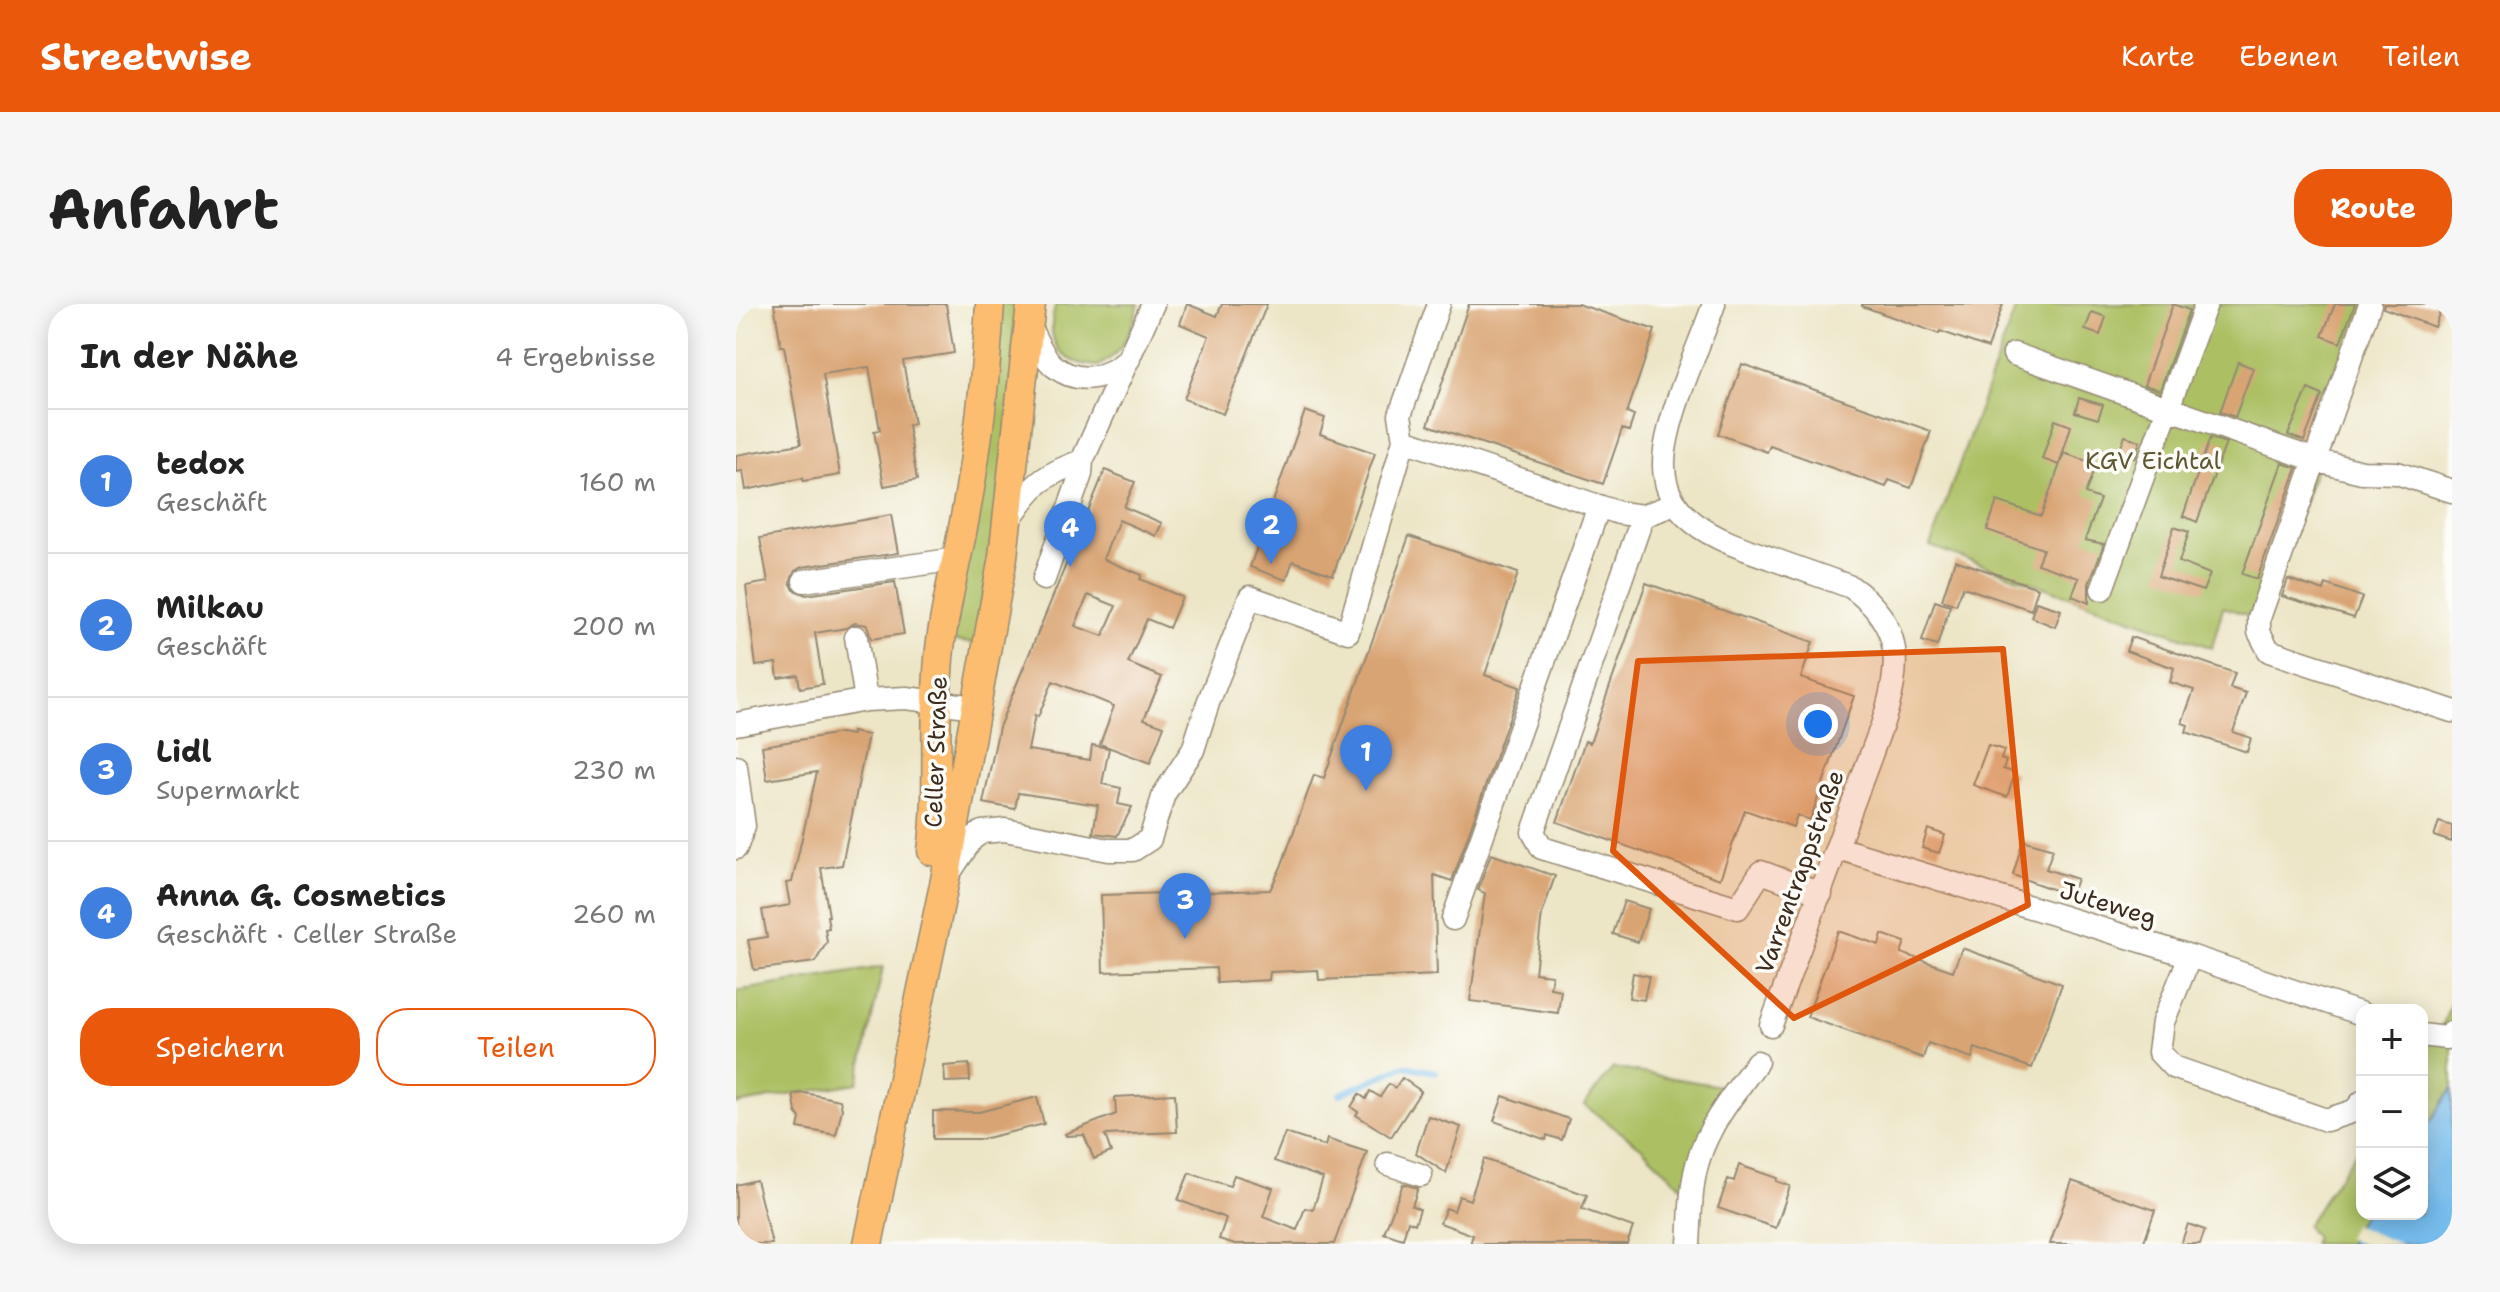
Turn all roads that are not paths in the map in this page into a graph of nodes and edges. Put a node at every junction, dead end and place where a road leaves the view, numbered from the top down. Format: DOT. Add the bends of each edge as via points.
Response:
graph roads {
  1 [pos="990,304"];
  2 [pos="1153,304"];
  3 [pos="1439,304"];
  4 [pos="2206,304"];
  5 [pos="2370,304"];
  6 [pos="1707,306"];
  7 [pos="1030,316"];
  8 [pos="2014,354"];
  9 [pos="1130,358"];
  10 [pos="2168,408"];
  11 [pos="1404,440"];
  12 [pos="2315,460"];
  13 [pos="1082,461"];
  14 [pos="2452,491"];
  15 [pos="1675,504"];
  16 [pos="1609,510"];
  17 [pos="1643,516"];
  18 [pos="1008,523"];
  19 [pos="957,559"];
  20 [pos="1044,579"];
  21 [pos="804,581"];
  22 [pos="2102,589"];
  23 [pos="856,637"];
  24 [pos="866,700"];
  25 [pos="937,700"];
  26 [pos="975,707"];
  27 [pos="2452,711"];
  28 [pos="736,724"];
  29 [pos="736,767"];
  30 [pos="736,848"];
  31 [pos="1838,848"];
  32 [pos="945,880"];
  33 [pos="1821,894"];
  34 [pos="1453,919"];
  35 [pos="2190,956"];
  36 [pos="2356,1012"];
  37 [pos="1771,1025"];
  38 [pos="2452,1032"];
  39 [pos="2428,1036"];
  40 [pos="1757,1062"];
  41 [pos="2356,1109"];
  42 [pos="1388,1164"];
  43 [pos="1421,1175"];
  44 [pos="850,1244"];
  45 [pos="868,1244"];
  46 [pos="1689,1244"];
  1 -- 19 [label="main road, Celler Straße" via="980,414"];
  2 -- 9 [label="street"];
  3 -- 11 [label="street" via="1400,415"];
  4 -- 10 [label="street"];
  5 -- 12 [label="street"];
  6 -- 15 [label="street" via="1665,452 1664,474"];
  7 -- 9 [label="street, Celler Straße" via="1054,366 1081,378 1104,377"];
  7 -- 18 [label="main road, Celler Straße"];
  8 -- 10 [label="street"];
  9 -- 13 [label="street"];
  10 -- 12 [label="street"];
  10 -- 22 [label="street"];
  11 -- 16 [label="street"];
  11 -- 32 [label="street" via="1348,632 1250,597 1193,750 1164,794 1150,839 1133,850 1109,850 1005,830 982,832"];
  12 -- 14 [label="street" via="2362,472 2397,473"];
  12 -- 27 [label="street" via="2259,618 2259,632 2269,651"];
  13 -- 18 [label="street, Celler Straße" via="1054,471 1027,492"];
  13 -- 20 [label="street"];
  15 -- 17 [label="street"];
  15 -- 31 [label="street, Varrentrappstraße" via="1693,525 1723,542 1851,587 1869,599 1892,637 1893,690"];
  16 -- 17 [label="street"];
  16 -- 34 [label="street"];
  17 -- 33 [label="street" via="1533,832 1542,848 1738,908 1761,872"];
  18 -- 26 [label="main road, Celler Straße"];
  19 -- 21 [label="street"];
  19 -- 25 [label="main road, Celler Straße" via="940,648"];
  23 -- 24 [label="street"];
  24 -- 25 [label="street"];
  24 -- 28 [label="street"];
  25 -- 26 [label="street"];
  25 -- 44 [label="main road, Celler Straße" via="938,786 931,853"];
  26 -- 32 [label="main road, Celler Straße"];
  29 -- 30 [label="street" via="744,826"];
  31 -- 33 [label="street, Varrentrappstraße"];
  31 -- 35 [label="street, Juteweg"];
  32 -- 45 [label="main road, Celler Straße"];
  33 -- 37 [label="street, Varrentrappstraße"];
  35 -- 36 [label="street, Juteweg"];
  35 -- 41 [label="street" via="2163,1022 2159,1052 2173,1067 2326,1120"];
  38 -- 39 [label="street" via="2446,1038"];
  40 -- 46 [label="street" via="1713,1125 1699,1157"];
  42 -- 43 [label="street"];
}
